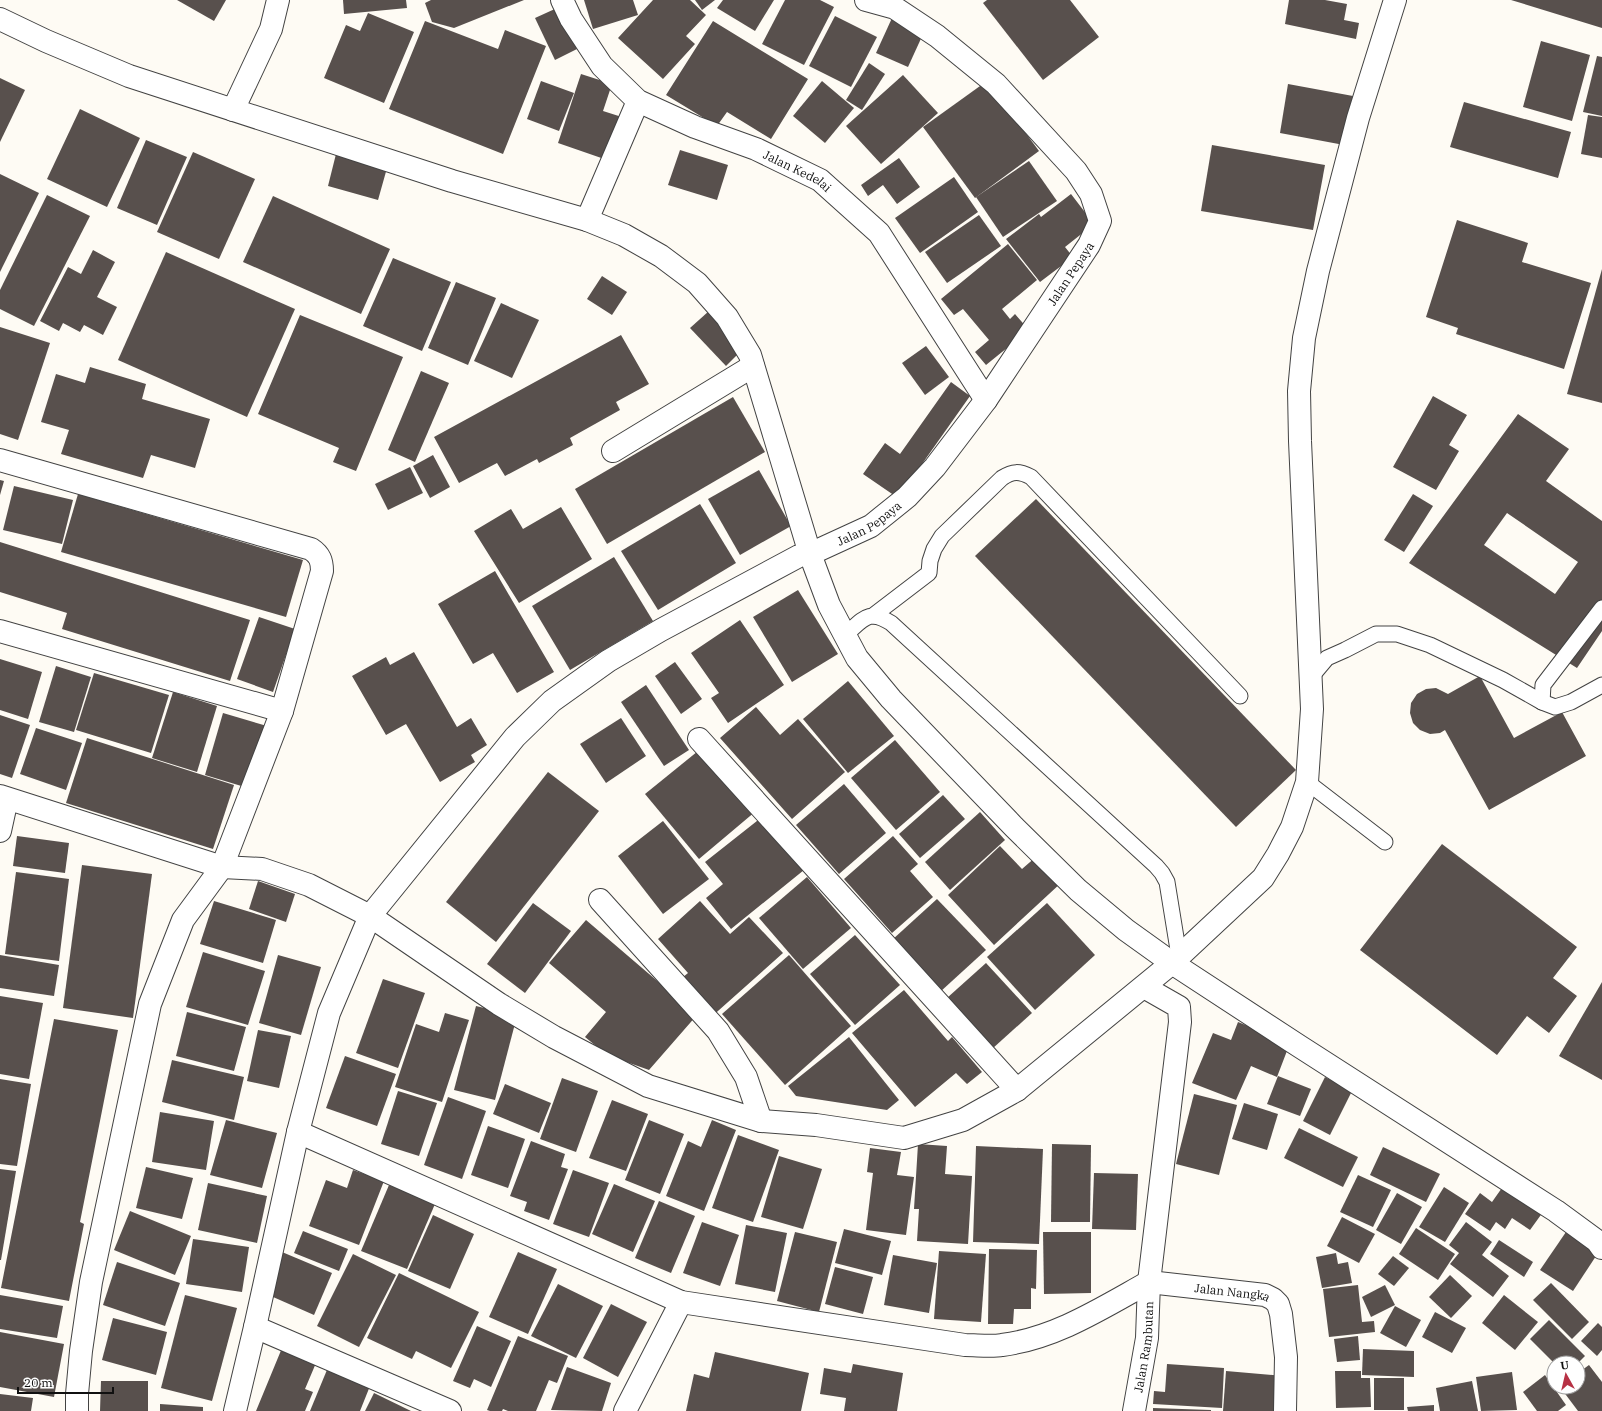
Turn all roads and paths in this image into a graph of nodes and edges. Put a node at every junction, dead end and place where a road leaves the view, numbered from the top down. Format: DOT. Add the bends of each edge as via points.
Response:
graph roads {
  1 [pos="278,0"];
  2 [pos="562,0"];
  3 [pos="866,0"];
  4 [pos="1395,0"];
  5 [pos="0,19"];
  6 [pos="638,101"];
  7 [pos="233,110"];
  8 [pos="587,220"];
  9 [pos="753,366"];
  10 [pos="986,400"];
  11 [pos="613,451"];
  12 [pos="0,460"];
  13 [pos="810,554"];
  14 [pos="1602,608"];
  15 [pos="874,615"];
  16 [pos="0,630"];
  17 [pos="845,635"];
  18 [pos="1311,676"];
  19 [pos="1602,685"];
  20 [pos="1240,696"];
  21 [pos="1542,702"];
  22 [pos="282,710"];
  23 [pos="699,739"];
  24 [pos="1306,782"];
  25 [pos="3,798"];
  26 [pos="0,831"];
  27 [pos="1385,842"];
  28 [pos="222,867"];
  29 [pos="600,900"];
  30 [pos="370,916"];
  31 [pos="1176,960"];
  32 [pos="1144,987"];
  33 [pos="1017,1090"];
  34 [pos="761,1121"];
  35 [pos="298,1132"];
  36 [pos="1600,1242"];
  37 [pos="1149,1282"];
  38 [pos="681,1302"];
  39 [pos="255,1327"];
  40 [pos="77,1411"];
  41 [pos="235,1411"];
  42 [pos="450,1411"];
  43 [pos="625,1411"];
  44 [pos="1134,1411"];
  45 [pos="1286,1411"];
  1 -- 7 [label="street" via="271,29"];
  2 -- 6 [label="street, Jalan Kedelai" via="571,19 602,66"];
  3 -- 10 [label="street, Jalan Pepaya" via="895,8 937,36 996,84 1076,171 1091,194 1097,210 1100,221 1089,245"];
  4 -- 18 [label="street" via="1358,118 1318,271 1304,338 1299,391 1300,441"];
  5 -- 7 [label="street" via="129,76"];
  6 -- 8 [label="street"];
  6 -- 10 [label="street, Jalan Kedelai" via="694,127 756,148 820,180 879,234"];
  7 -- 8 [label="street" via="452,181"];
  8 -- 9 [label="street" via="624,235 661,256 697,284 727,316 750,355"];
  9 -- 11 [label="street"];
  9 -- 13 [label="street"];
  10 -- 13 [label="street, Jalan Pepaya" via="935,467 907,497 871,526"];
  12 -- 22 [label="street" via="311,549 317,553 322,571"];
  13 -- 17 [label="street" via="829,605"];
  13 -- 30 [label="street, Jalan Pepaya" via="799,556 661,630 608,661 552,701 515,737"];
  14 -- 21 [label="lane" via="1543,685"];
  15 -- 17 [label="lane" via="865,618"];
  15 -- 20 [label="lane" via="929,573 934,549 942,536 1002,478 1016,472 1023,473 1031,476"];
  15 -- 31 [label="lane" via="891,623 1156,866 1167,882"];
  16 -- 22 [label="street"];
  17 -- 31 [label="street" via="857,658 891,699 1078,890 1126,930"];
  18 -- 21 [label="lane" via="1327,658 1376,634 1397,634 1437,648"];
  18 -- 24 [label="street" via="1312,709"];
  19 -- 21 [label="lane" via="1571,702 1555,707"];
  22 -- 28 [label="street"];
  23 -- 33 [label="street"];
  24 -- 27 [label="lane"];
  24 -- 31 [label="street" via="1292,827 1263,878"];
  25 -- 26 [label="street"];
  25 -- 28 [label="street"];
  28 -- 30 [label="street" via="262,869 309,885"];
  28 -- 40 [label="street" via="183,920 150,1004 90,1282 81,1351"];
  29 -- 34 [label="street" via="718,1031 746,1077"];
  30 -- 34 [label="street" via="499,1004 554,1037 648,1086"];
  30 -- 35 [label="street, Jalan Pepaya" via="329,1014"];
  31 -- 32 [label="street"];
  31 -- 36 [label="street" via="1299,1046"];
  32 -- 33 [label="street"];
  32 -- 37 [label="street, Jalan Rambutan" via="1179,1007 1180,1022"];
  33 -- 34 [label="street" via="963,1120 904,1138 816,1125"];
  35 -- 38 [label="street"];
  35 -- 39 [label="street, Jalan Pepaya"];
  37 -- 38 [label="street" via="1075,1324 1002,1346 965,1345"];
  37 -- 44 [label="street, Jalan Rambutan" via="1147,1338"];
  37 -- 45 [label="street, Jalan Nangka" via="1265,1295 1273,1299 1278,1304 1281,1314 1286,1357"];
  38 -- 43 [label="street"];
  39 -- 41 [label="street, Jalan Pepaya"];
  39 -- 42 [label="street"];
}
